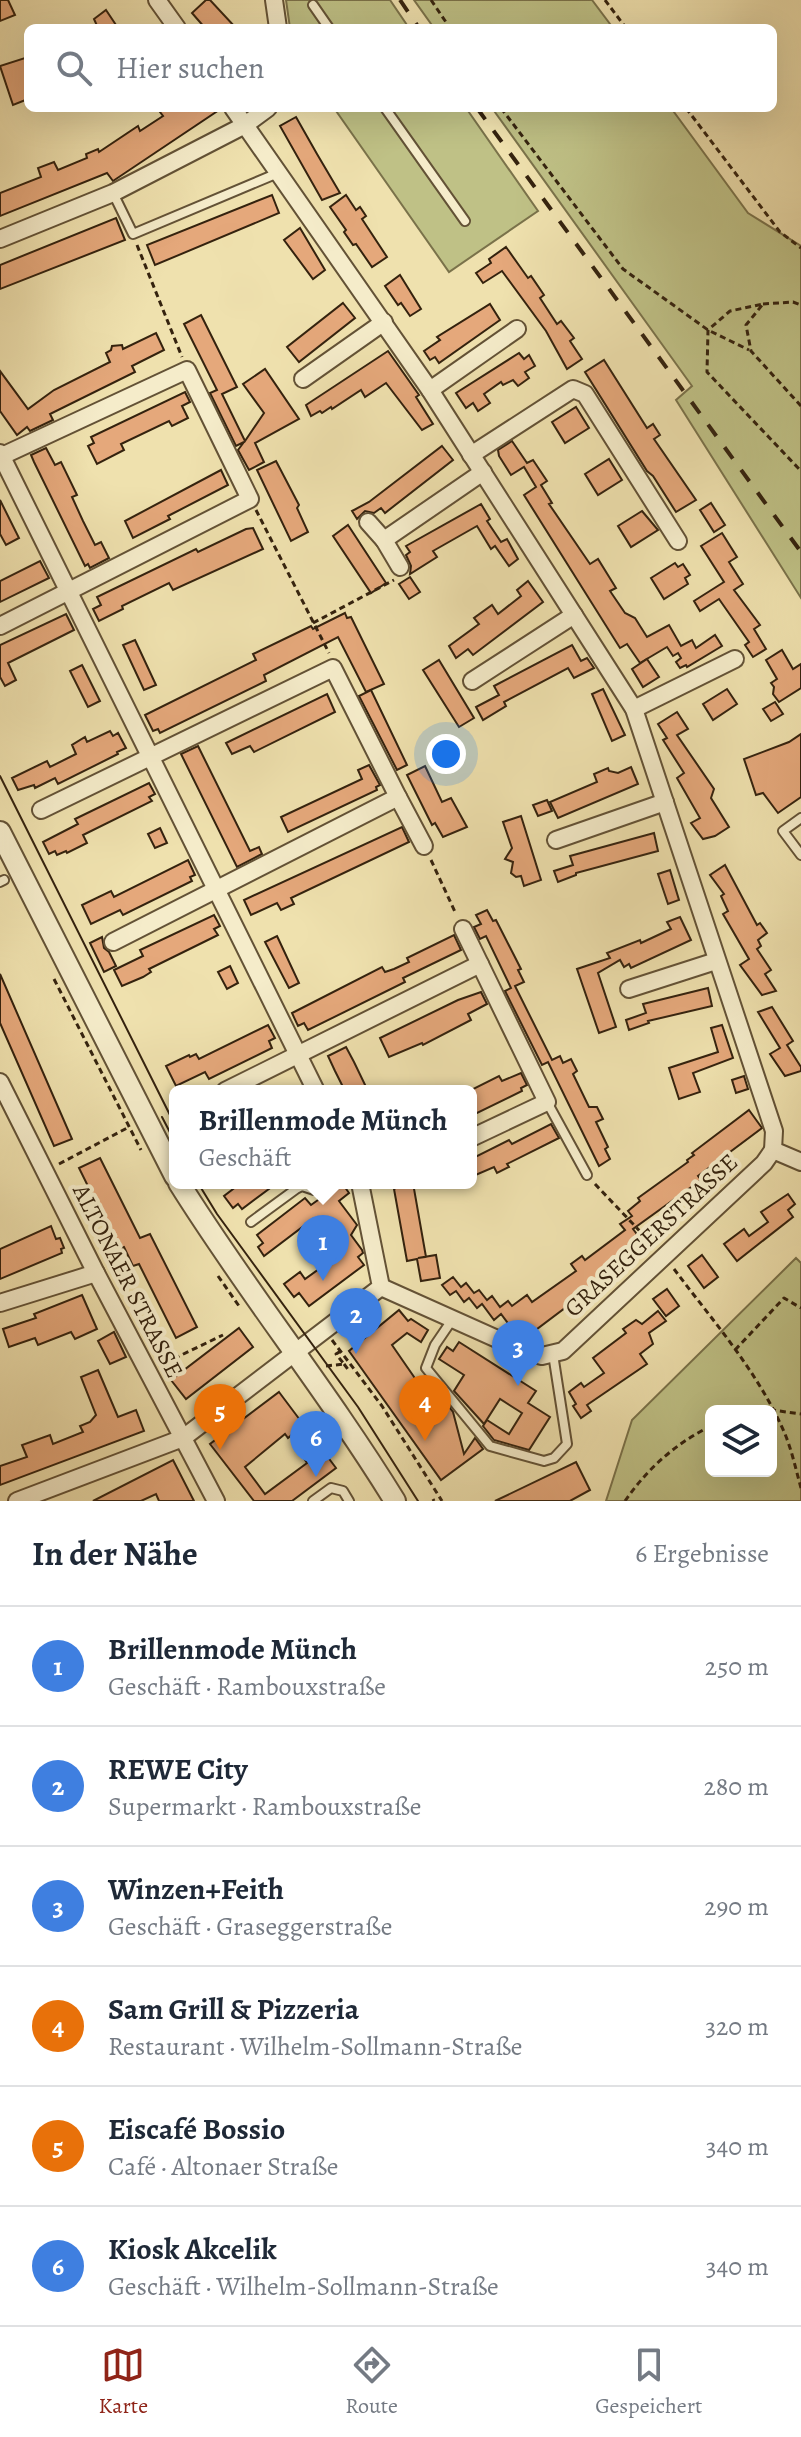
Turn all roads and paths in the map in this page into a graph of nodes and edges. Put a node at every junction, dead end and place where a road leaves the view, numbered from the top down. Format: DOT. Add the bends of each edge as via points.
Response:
graph roads {
  1 [pos="157,0"];
  2 [pos="274,0"];
  3 [pos="431,0"];
  4 [pos="605,0"];
  5 [pos="313,5"];
  6 [pos="174,24"];
  7 [pos="277,24"];
  8 [pos="326,24"];
  9 [pos="447,24"];
  10 [pos="623,24"];
  11 [pos="236,112"];
  12 [pos="263,112"];
  13 [pos="388,112"];
  14 [pos="504,112"];
  15 [pos="689,112"];
  16 [pos="245,125"];
  17 [pos="278,173"];
  18 [pos="113,193"];
  19 [pos="465,221"];
  20 [pos="133,234"];
  21 [pos="0,239"];
  22 [pos="801,248"];
  23 [pos="763,304"];
  24 [pos="801,305"];
  25 [pos="384,322"];
  26 [pos="517,329"];
  27 [pos="708,330"];
  28 [pos="751,351"];
  29 [pos="187,370"];
  30 [pos="303,379"];
  31 [pos="430,390"];
  32 [pos="801,406"];
  33 [pos="471,455"];
  34 [pos="1,456"];
  35 [pos="801,471"];
  36 [pos="483,472"];
  37 [pos="250,499"];
  38 [pos="368,522"];
  39 [pos="384,540"];
  40 [pos="678,541"];
  41 [pos="400,567"];
  42 [pos="70,592"];
  43 [pos="574,615"];
  44 [pos="313,623"];
  45 [pos="0,626"];
  46 [pos="735,659"];
  47 [pos="333,668"];
  48 [pos="472,681"];
  49 [pos="634,709"];
  50 [pos="151,755"];
  51 [pos="398,797"];
  52 [pos="665,802"];
  53 [pos="41,810"];
  54 [pos="801,818"];
  55 [pos="0,832"];
  56 [pos="556,840"];
  57 [pos="424,846"];
  58 [pos="801,855"];
  59 [pos="216,890"];
  60 [pos="463,929"];
  61 [pos="113,942"];
  62 [pos="716,961"];
  63 [pos="480,964"];
  64 [pos="629,989"];
  65 [pos="299,1055"];
  66 [pos="237,1085"];
  67 [pos="313,1085"];
  68 [pos="2,1091"];
  69 [pos="547,1102"];
  70 [pos="129,1127"];
  71 [pos="477,1135"];
  72 [pos="773,1150"];
  73 [pos="801,1162"];
  74 [pos="169,1164"];
  75 [pos="45,1171"];
  76 [pos="587,1175"];
  77 [pos="183,1189"];
  78 [pos="296,1189"];
  79 [pos="367,1189"];
  80 [pos="251,1222"];
  81 [pos="665,1257"];
  82 [pos="96,1273"];
  83 [pos="381,1287"];
  84 [pos="0,1303"];
  85 [pos="801,1308"];
  86 [pos="452,1320"];
  87 [pos="325,1330"];
  88 [pos="223,1335"];
  89 [pos="735,1350"];
  90 [pos="295,1353"];
  91 [pos="553,1354"];
  92 [pos="344,1364"];
  93 [pos="350,1372"];
  94 [pos="160,1395"];
  95 [pos="769,1405"];
  96 [pos="777,1411"];
  97 [pos="801,1414"];
  98 [pos="777,1420"];
  99 [pos="705,1429"];
  100 [pos="183,1438"];
  101 [pos="801,1488"];
  102 [pos="17,1501"];
  103 [pos="216,1501"];
  104 [pos="313,1501"];
  105 [pos="349,1501"];
  106 [pos="395,1501"];
  107 [pos="442,1501"];
  108 [pos="625,1501"];
  1 -- 6 [label="street"];
  2 -- 7 [label="street"];
  3 -- 9 [label="path"];
  4 -- 10 [label="path"];
  5 -- 8 [label="lane"];
  11 -- 16 [label="street, GRASEGGERSTRASSE"];
  12 -- 16 [label="street"];
  13 -- 19 [label="lane"];
  14 -- 27 [label="path" via="623,269"];
  15 -- 22 [label="path" via="780,232"];
  16 -- 17 [label="street, GRASEGGERSTRASSE"];
  16 -- 18 [label="street"];
  17 -- 20 [label="lane"];
  17 -- 25 [label="street, GRASEGGERSTRASSE"];
  18 -- 20 [label="lane"];
  18 -- 21 [label="street"];
  20 -- 29 [label="path"];
  23 -- 24 [label="path"];
  23 -- 27 [label="path" via="730,311"];
  23 -- 28 [label="path" via="746,325"];
  25 -- 30 [label="street"];
  25 -- 31 [label="street, GRASEGGERSTRASSE"];
  26 -- 31 [label="street"];
  27 -- 28 [label="path"];
  27 -- 35 [label="path" via="707,372"];
  28 -- 32 [label="path"];
  29 -- 34 [label="street"];
  29 -- 37 [label="street"];
  31 -- 33 [label="street, GRASEGGERSTRASSE"];
  33 -- 36 [label="street, GRASEGGERSTRASSE"];
  33 -- 40 [label="street" via="579,390"];
  34 -- 42 [label="street"];
  36 -- 39 [label="street"];
  36 -- 43 [label="street, GRASEGGERSTRASSE"];
  37 -- 42 [label="street"];
  37 -- 44 [label="path"];
  38 -- 39 [label="street"];
  39 -- 41 [label="street"];
  41 -- 44 [label="path" via="394,580"];
  42 -- 45 [label="street"];
  42 -- 50 [label="street"];
  43 -- 48 [label="street"];
  43 -- 49 [label="street, GRASEGGERSTRASSE"];
  44 -- 47 [label="path"];
  46 -- 49 [label="street"];
  47 -- 50 [label="street"];
  47 -- 51 [label="street"];
  49 -- 52 [label="street, GRASEGGERSTRASSE"];
  50 -- 53 [label="street"];
  50 -- 59 [label="street"];
  51 -- 57 [label="street"];
  51 -- 59 [label="street"];
  52 -- 56 [label="street"];
  52 -- 62 [label="street, GRASEGGERSTRASSE"];
  54 -- 58 [label="lane" via="783,831"];
  55 -- 74 [label="street"];
  57 -- 60 [label="path"];
  59 -- 61 [label="street"];
  59 -- 65 [label="street"];
  60 -- 63 [label="street"];
  62 -- 64 [label="street"];
  62 -- 72 [label="street, GRASEGGERSTRASSE" via="774,1131"];
  63 -- 65 [label="street"];
  63 -- 69 [label="street"];
  65 -- 66 [label="street"];
  65 -- 67 [label="street"];
  68 -- 75 [label="street, ALTONAER STRASSE"];
  69 -- 71 [label="street"];
  69 -- 76 [label="lane"];
  70 -- 75 [label="path"];
  72 -- 73 [label="street, GRASEGGERSTRASSE"];
  72 -- 81 [label="street, GRASEGGERSTRASSE"];
  75 -- 82 [label="street, ALTONAER STRASSE"];
  76 -- 81 [label="path"];
  77 -- 90 [label="street"];
  78 -- 80 [label="lane"];
  79 -- 83 [label="street"];
  81 -- 89 [label="path"];
  81 -- 91 [label="street, GRASEGGERSTRASSE" via="563,1351"];
  82 -- 84 [label="street"];
  82 -- 94 [label="street, ALTONAER STRASSE"];
  83 -- 86 [label="street"];
  83 -- 87 [label="street"];
  85 -- 89 [label="path" via="784,1298"];
  86 -- 91 [label="street" via="524,1351"];
  86 -- 91 [label="lane" via="426,1368 490,1446 544,1461 567,1444"];
  87 -- 90 [label="street"];
  87 -- 107 [label="path" via="382,1406"];
  88 -- 94 [label="path" via="171,1360"];
  89 -- 95 [label="path"];
  90 -- 100 [label="street"];
  90 -- 106 [label="street"];
  92 -- 93 [label="path"];
  94 -- 100 [label="street, ALTONAER STRASSE"];
  96 -- 97 [label="path"];
  98 -- 101 [label="path"];
  99 -- 108 [label="path" via="667,1454"];
  100 -- 102 [label="street"];
  100 -- 103 [label="street, ALTONAER STRASSE"];
  104 -- 105 [label="lane" via="331,1488 343,1491"];
}
